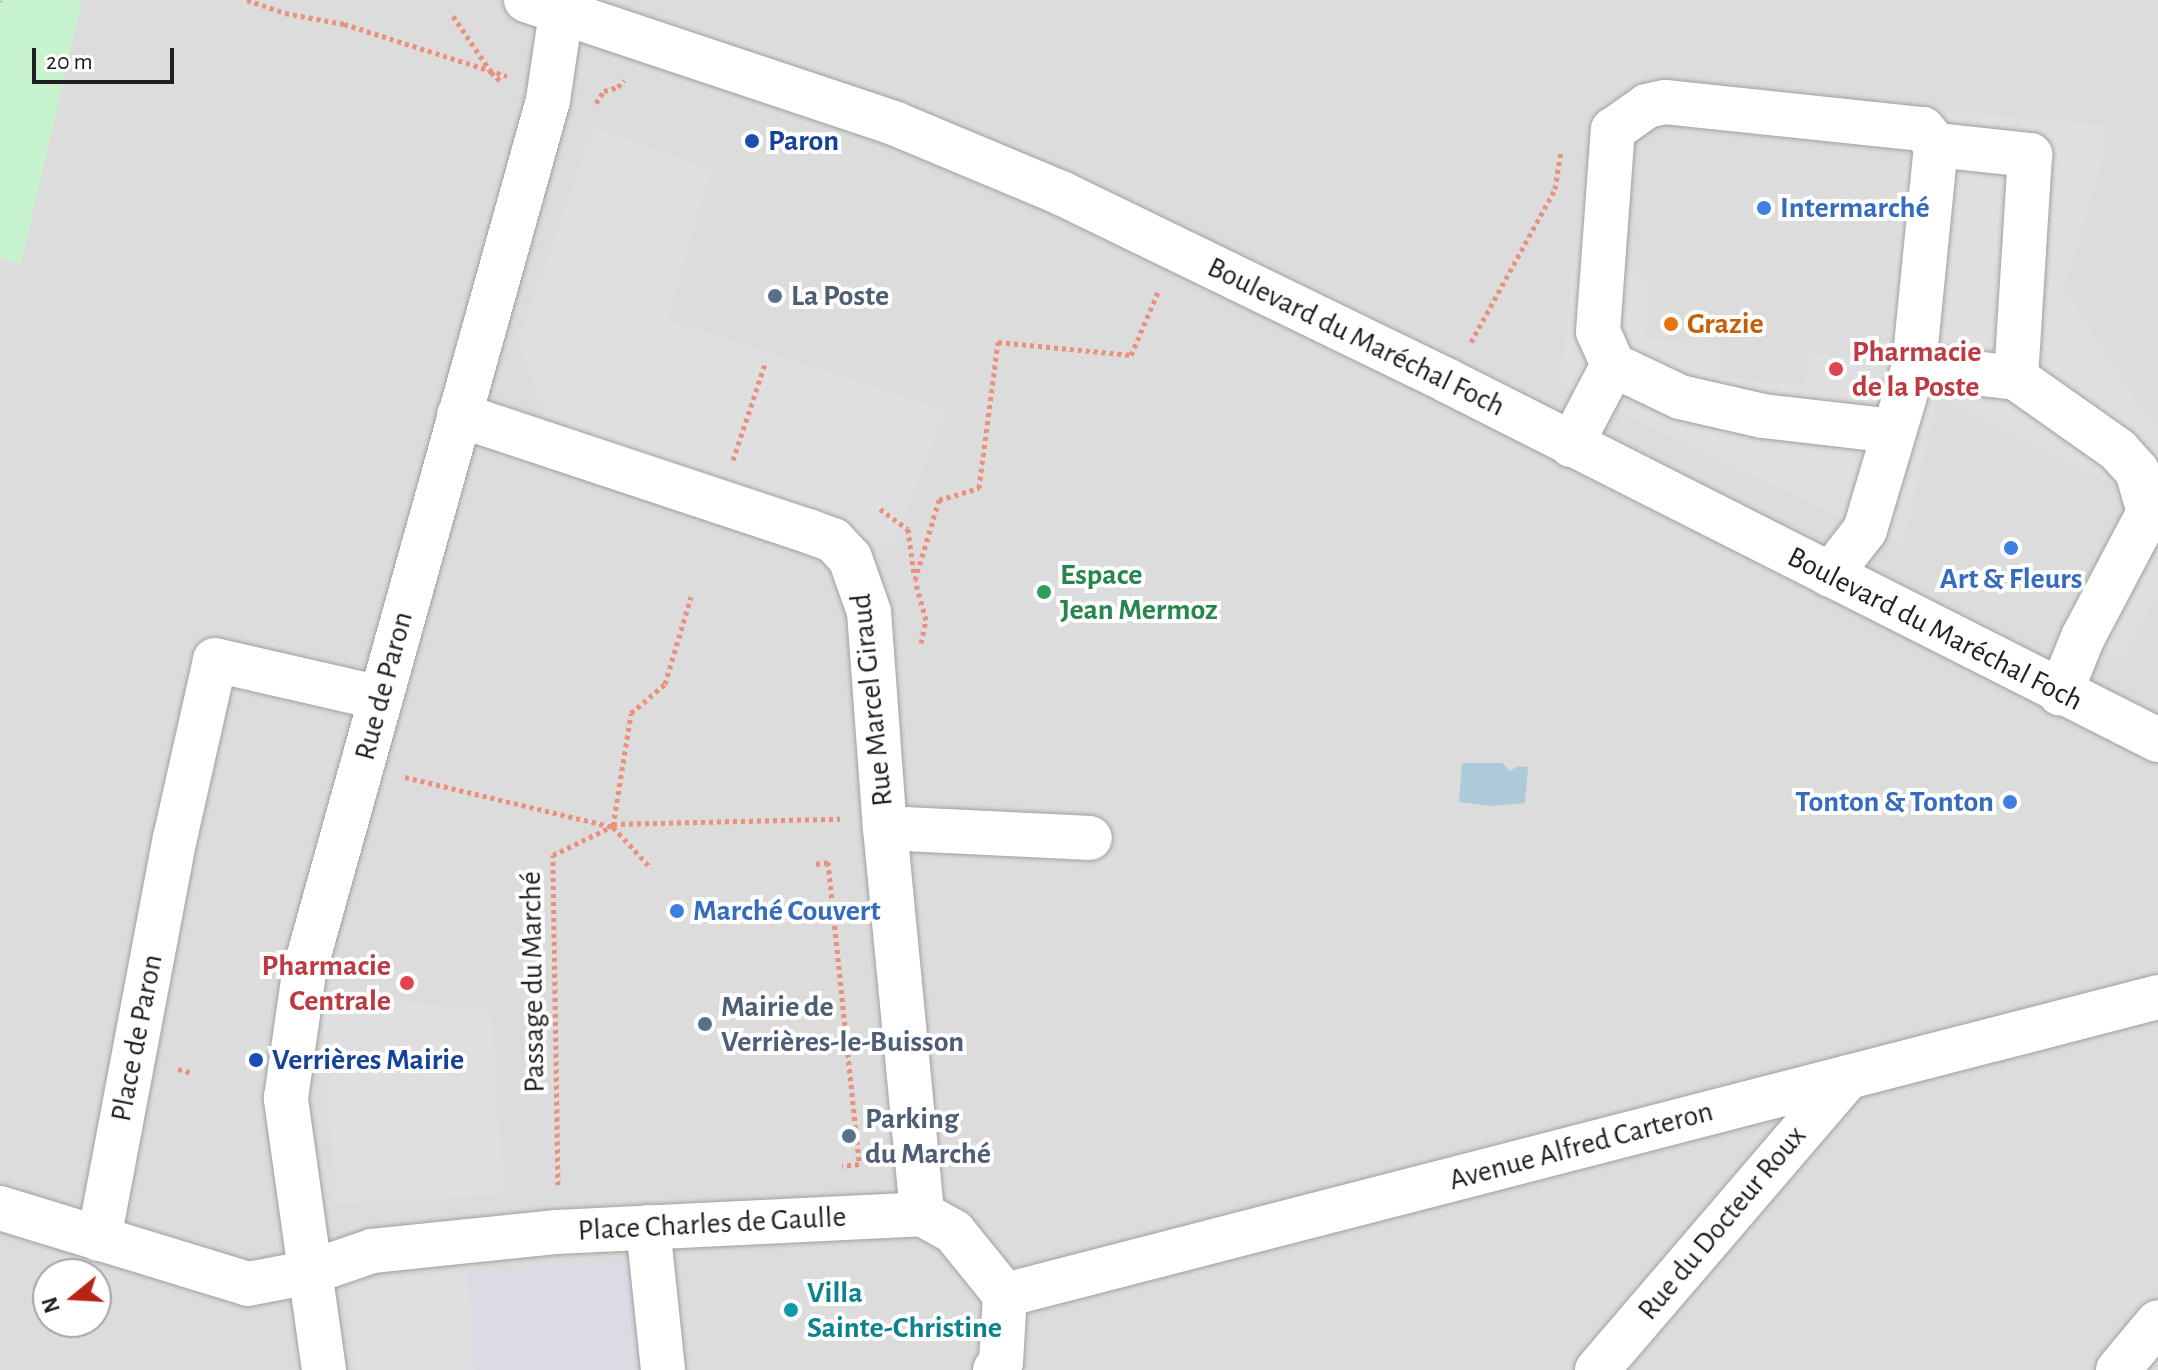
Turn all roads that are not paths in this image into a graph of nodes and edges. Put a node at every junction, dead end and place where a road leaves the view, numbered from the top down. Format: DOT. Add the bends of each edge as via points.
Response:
graph roads {
  1 [pos="550,3"];
  2 [pos="1936,145"];
  3 [pos="1613,365"];
  4 [pos="1914,366"];
  5 [pos="2016,378"];
  6 [pos="459,415"];
  7 [pos="1892,431"];
  8 [pos="1571,445"];
  9 [pos="1830,575"];
  10 [pos="2060,694"];
  11 [pos="381,698"];
  12 [pos="2158,740"];
  13 [pos="884,823"];
  14 [pos="1090,838"];
  15 [pos="2158,997"];
  16 [pos="1848,1077"];
  17 [pos="0,1208"];
  18 [pos="922,1214"];
  19 [pos="648,1227"];
  20 [pos="99,1239"];
  21 [pos="311,1272"];
  22 [pos="1005,1295"];
  23 [pos="2158,1322"];
  24 [pos="324,1370"];
  25 [pos="663,1370"];
  26 [pos="995,1370"];
  27 [pos="1597,1370"];
  28 [pos="2118,1370"];
  1 -- 6 [label="street, Rue de Paron" via="548,100"];
  1 -- 8 [label="street, Boulevard du Maréchal Foch" via="896,124 1061,193"];
  2 -- 3 [label="street" via="1923,129 1665,102 1628,116 1613,130 1600,275 1598,332"];
  2 -- 4 [label="street"];
  2 -- 5 [label="street" via="2030,155"];
  3 -- 7 [label="street" via="1680,397 1735,410"];
  3 -- 8 [label="street"];
  4 -- 5 [label="street"];
  4 -- 7 [label="street"];
  5 -- 10 [label="street" via="2118,450 2137,471 2149,512 2083,637"];
  6 -- 11 [label="street, Rue de Paron"];
  6 -- 13 [label="street, Rue Marcel Giraud" via="833,540 850,558 869,612"];
  7 -- 9 [label="street" via="1865,530"];
  8 -- 9 [label="street, Boulevard du Maréchal Foch"];
  9 -- 10 [label="street, Boulevard du Maréchal Foch"];
  10 -- 12 [label="street, Boulevard du Maréchal Foch"];
  11 -- 20 [label="street, Place de Paron" via="215,660 175,838"];
  11 -- 21 [label="street, Rue de Paron" via="304,973 286,1098"];
  13 -- 14 [label="street"];
  13 -- 18 [label="street, Rue Marcel Giraud"];
  15 -- 16 [label="street, Avenue Alfred Carteron"];
  16 -- 22 [label="street, Avenue Alfred Carteron"];
  16 -- 27 [label="street, Rue du Docteur Roux"];
  17 -- 20 [label="street, Place Charles de Gaulle"];
  18 -- 19 [label="street, Place Charles de Gaulle"];
  18 -- 22 [label="street" via="954,1232"];
  19 -- 21 [label="street, Place Charles de Gaulle" via="372,1251"];
  19 -- 25 [label="street"];
  20 -- 21 [label="street, Place Charles de Gaulle" via="248,1284"];
  21 -- 24 [label="street, Rue de Paron"];
  22 -- 26 [label="street" via="1001,1362"];
  23 -- 28 [label="street"];
}
